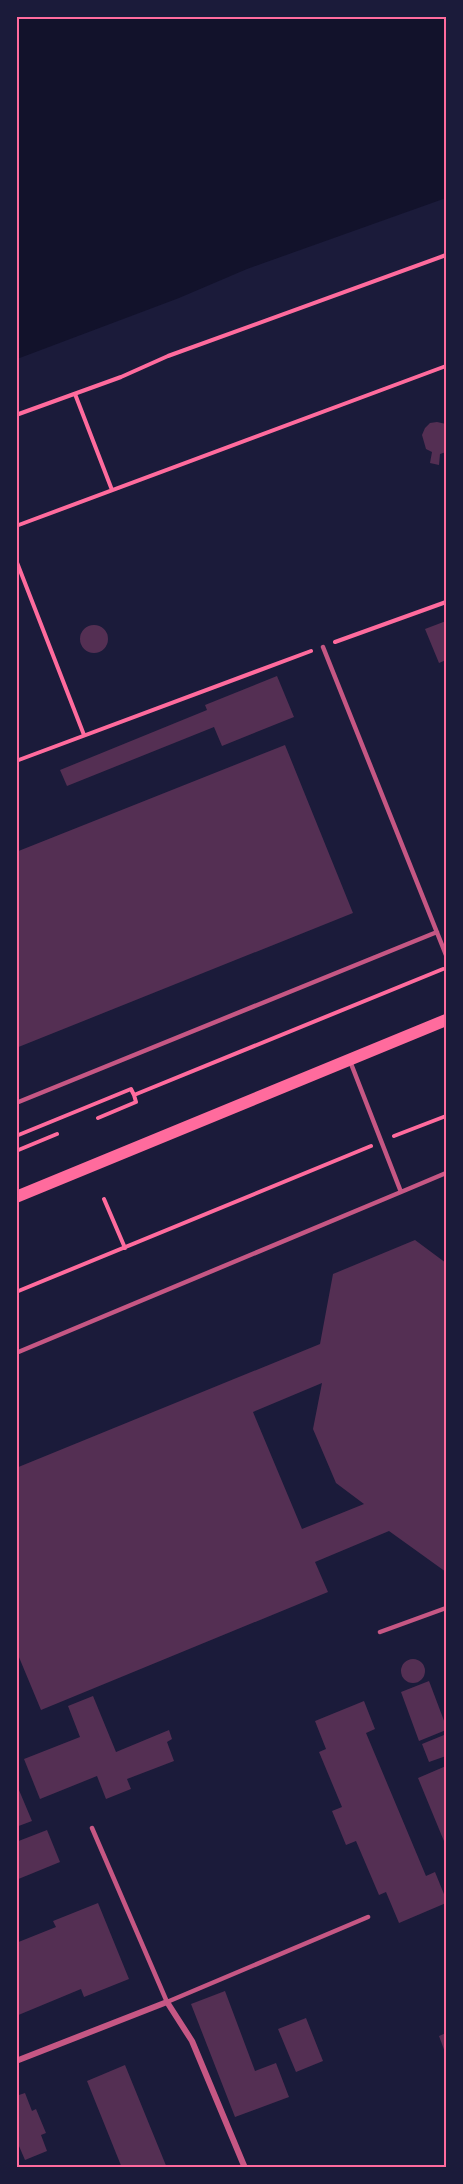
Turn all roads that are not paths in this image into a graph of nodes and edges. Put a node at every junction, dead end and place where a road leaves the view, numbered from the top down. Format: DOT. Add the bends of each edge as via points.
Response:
graph roads {
  1 [pos="323,647"];
  2 [pos="437,932"];
  3 [pos="447,955"];
  4 [pos="447,1020"];
  5 [pos="350,1061"];
  6 [pos="16,1103"];
  7 [pos="447,1173"];
  8 [pos="402,1192"];
  9 [pos="16,1197"];
  10 [pos="16,1353"];
  11 [pos="447,1608"];
  12 [pos="380,1632"];
  13 [pos="92,1828"];
  14 [pos="368,1917"];
  15 [pos="167,2002"];
  16 [pos="16,2061"];
  17 [pos="245,2168"];
  1 -- 2 [label="lane"];
  2 -- 3 [label="lane"];
  2 -- 6 [label="lane"];
  4 -- 5 [label="main road"];
  5 -- 8 [label="lane"];
  5 -- 9 [label="main road"];
  7 -- 8 [label="lane"];
  8 -- 10 [label="lane"];
  11 -- 12 [label="lane"];
  13 -- 15 [label="lane"];
  14 -- 15 [label="lane"];
  15 -- 16 [label="street"];
  15 -- 17 [label="street" via="192,2041"];
}
